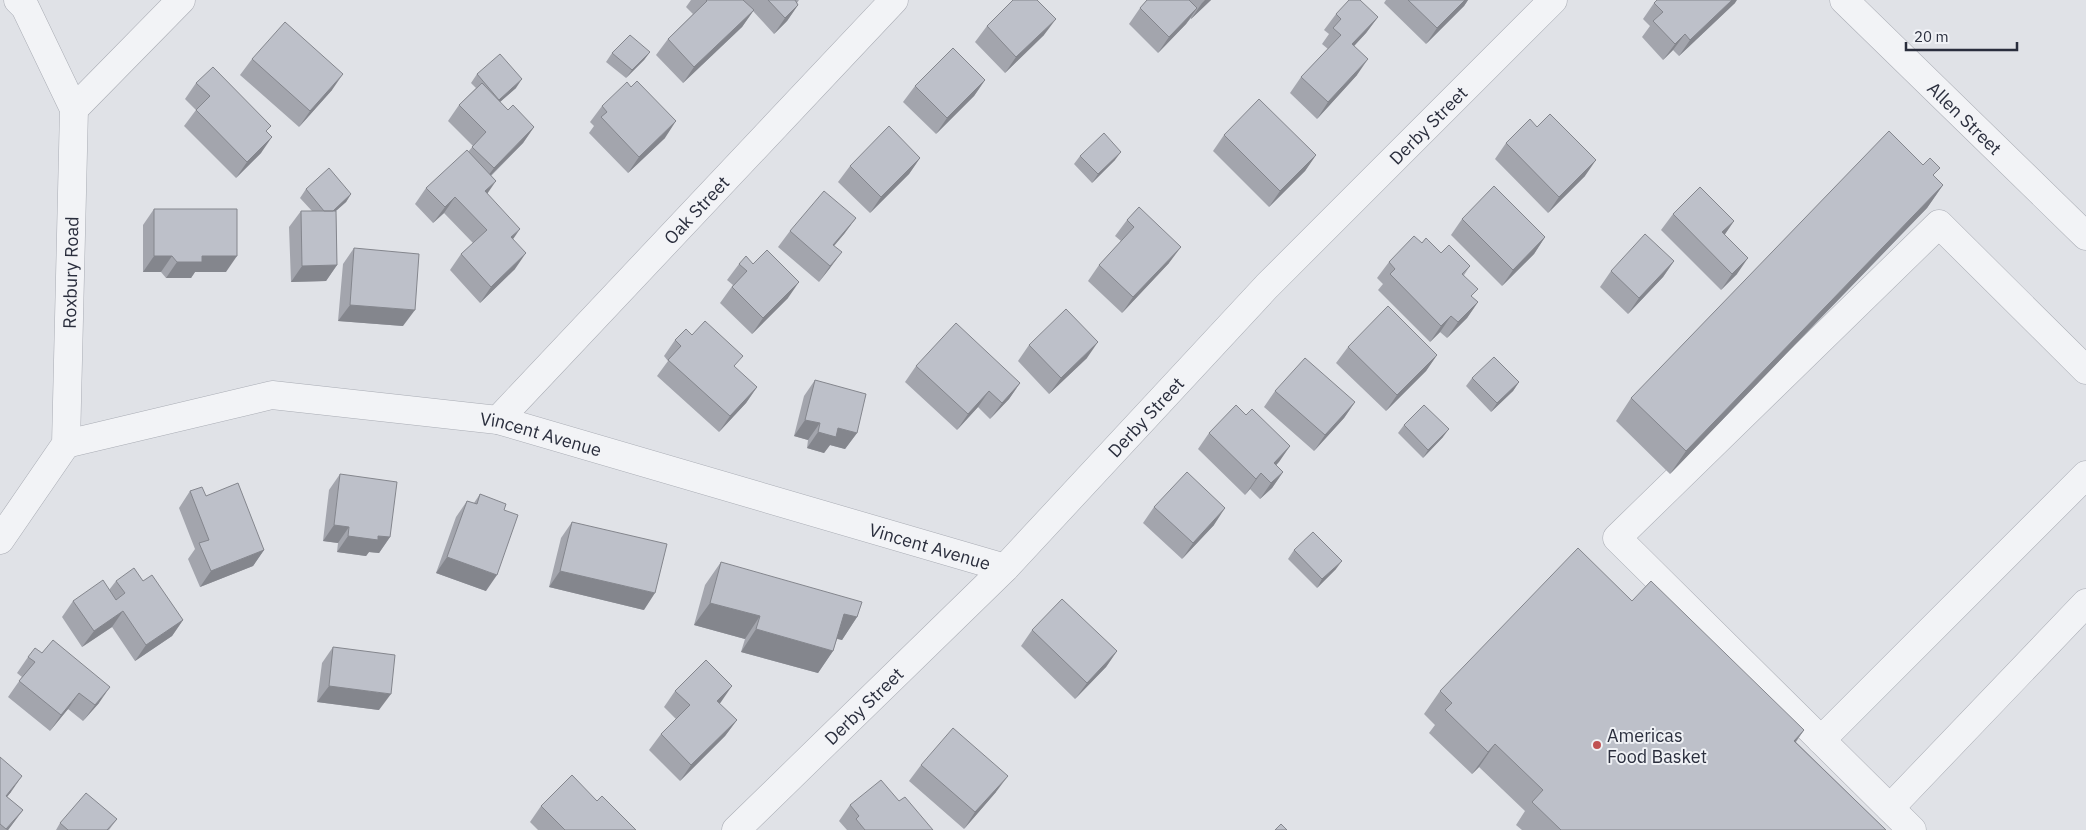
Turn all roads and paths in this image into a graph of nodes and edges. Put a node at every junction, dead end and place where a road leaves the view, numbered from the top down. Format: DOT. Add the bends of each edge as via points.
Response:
graph roads {
  1 [pos="18,0"];
  2 [pos="181,0"];
  3 [pos="894,0"];
  4 [pos="1553,0"];
  5 [pos="1844,0"];
  6 [pos="74,109"];
  7 [pos="2086,236"];
  8 [pos="2086,370"];
  9 [pos="498,420"];
  10 [pos="66,444"];
  11 [pos="2086,475"];
  12 [pos="0,540"];
  13 [pos="1005,568"];
  14 [pos="2086,603"];
  15 [pos="1822,740"];
  16 [pos="1890,808"];
  17 [pos="736,830"];
  18 [pos="1912,830"];
  1 -- 6 [label="street, Roxbury Road" via="25,7"];
  2 -- 6 [label="street"];
  3 -- 9 [label="street, Oak Street"];
  4 -- 13 [label="street, Derby Street" via="1267,286"];
  5 -- 7 [label="street, Allen Street"];
  6 -- 10 [label="street, Roxbury Road"];
  8 -- 15 [label="street" via="1939,224 1617,538"];
  9 -- 10 [label="street, Vincent Avenue" via="272,395"];
  9 -- 13 [label="street, Vincent Avenue"];
  10 -- 12 [label="street"];
  11 -- 15 [label="street"];
  13 -- 17 [label="street, Derby Street"];
  14 -- 16 [label="street"];
  15 -- 16 [label="street"];
  16 -- 18 [label="street"];
}
